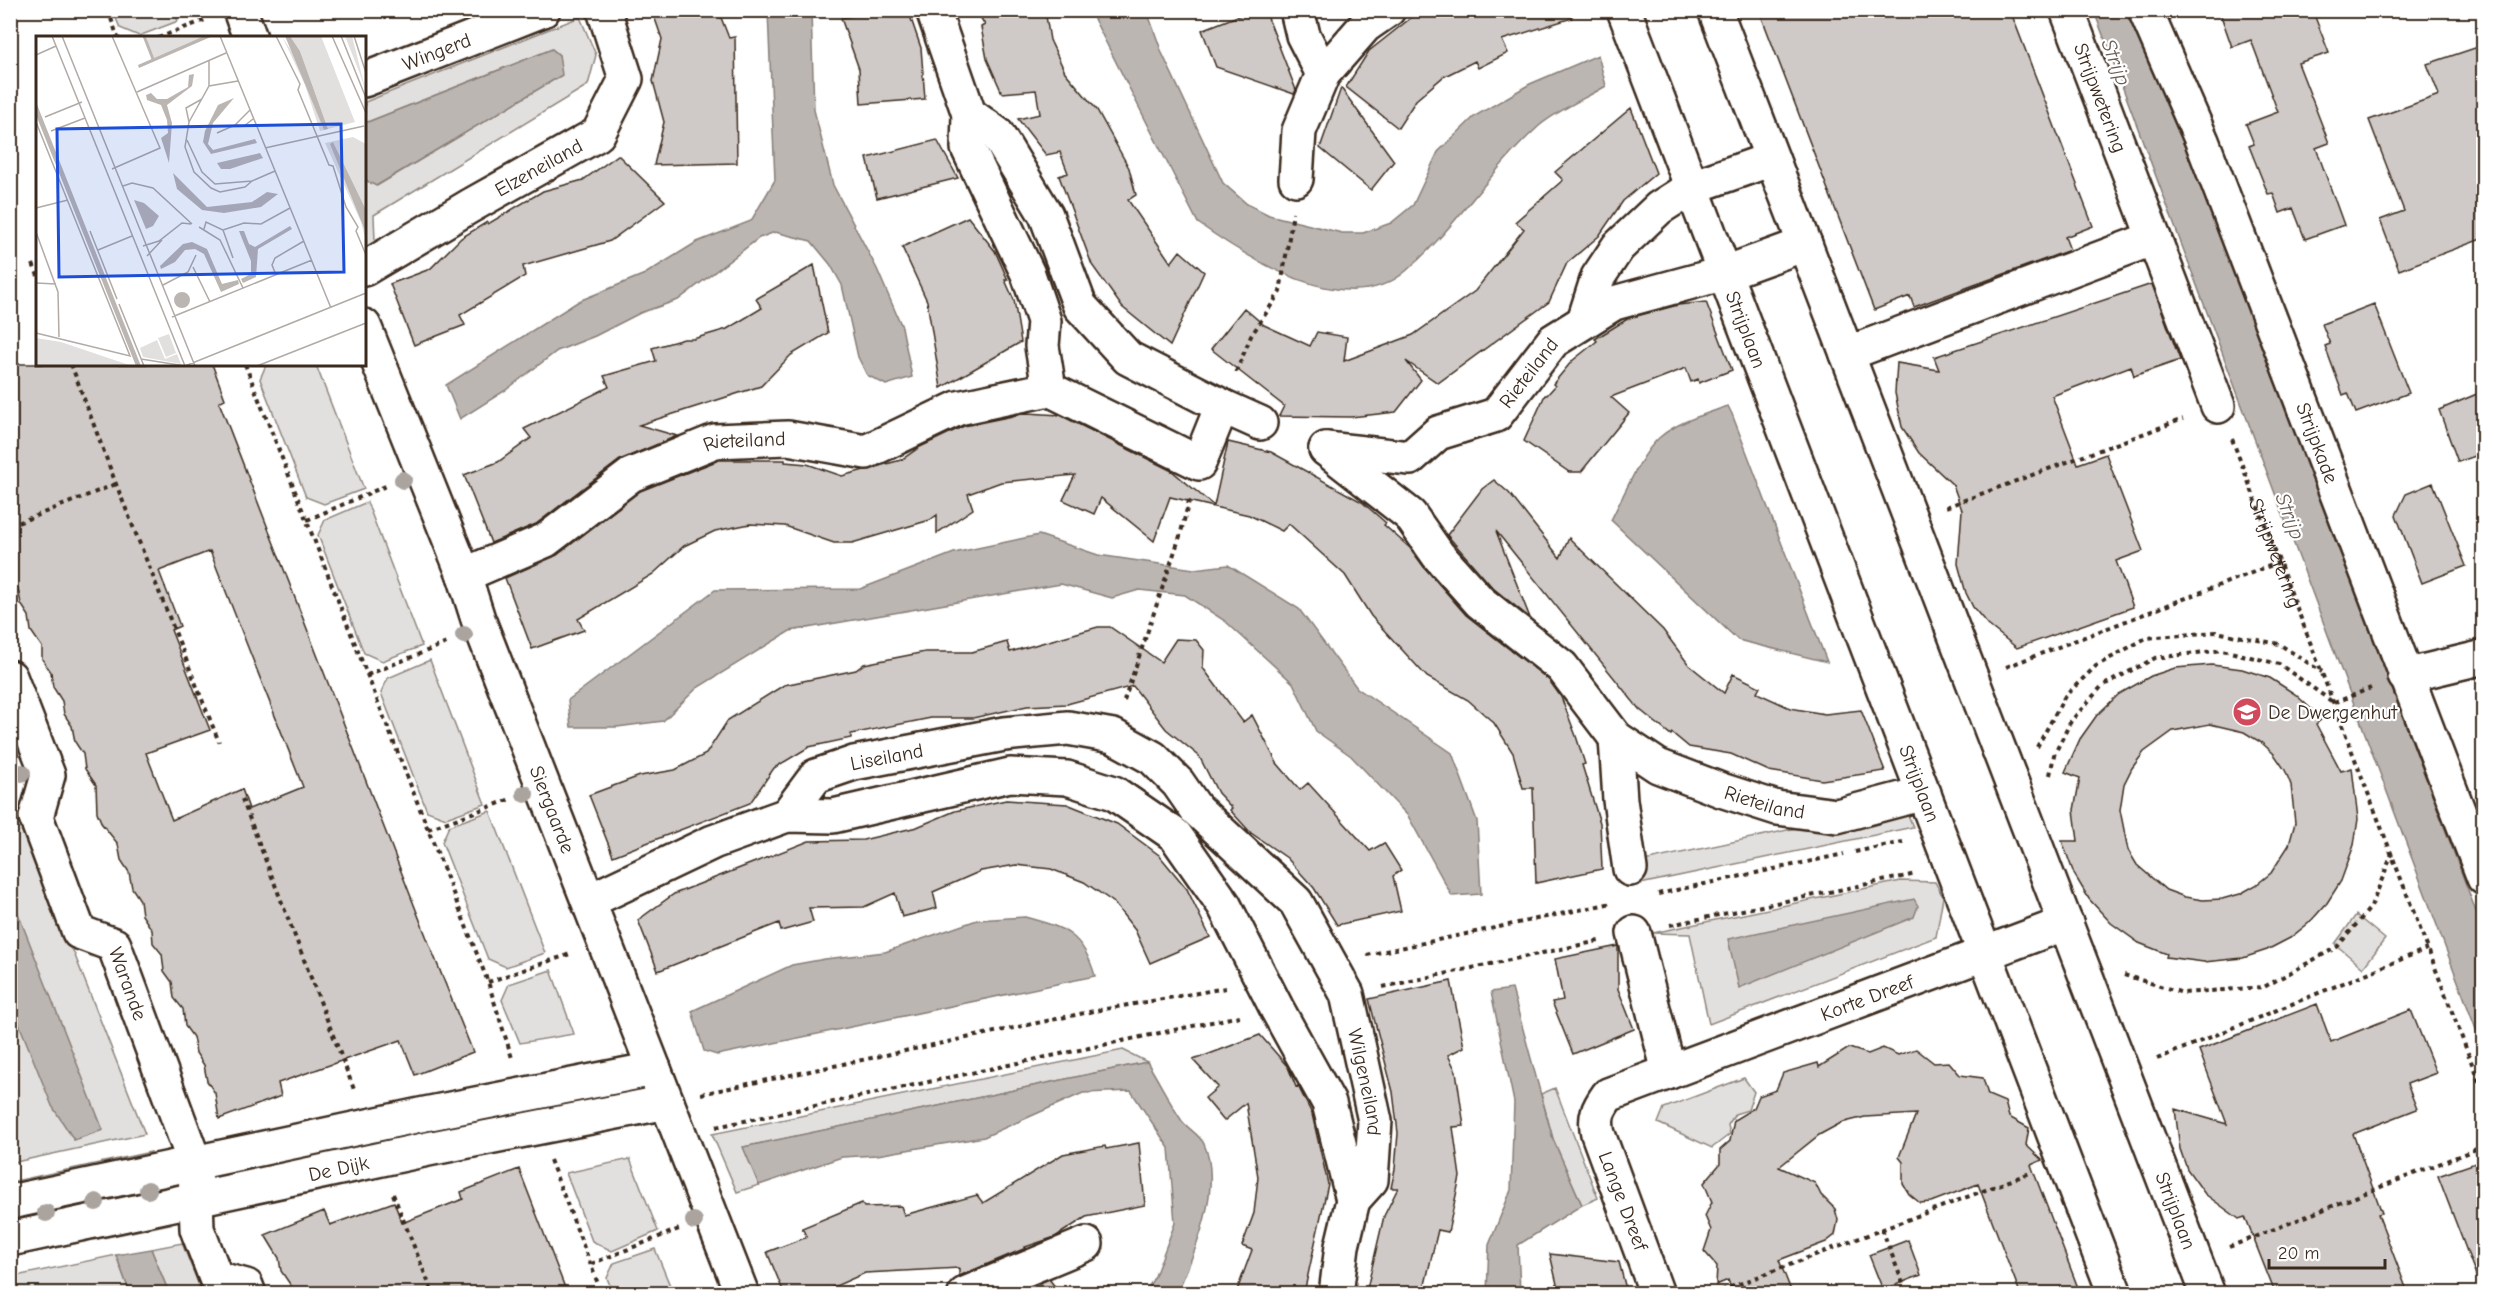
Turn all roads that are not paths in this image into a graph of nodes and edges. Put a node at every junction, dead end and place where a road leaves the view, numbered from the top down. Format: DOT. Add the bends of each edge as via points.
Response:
graph roads {
  1 [pos="240,10"];
  2 [pos="543,10"];
  3 [pos="604,10"];
  4 [pos="933,10"];
  5 [pos="1297,10"];
  6 [pos="1389,10"];
  7 [pos="1624,10"];
  8 [pos="1715,10"];
  9 [pos="2067,10"];
  10 [pos="2145,10"];
  11 [pos="249,36"];
  12 [pos="1323,74"];
  13 [pos="366,79"];
  14 [pos="969,114"];
  15 [pos="1772,159"];
  16 [pos="1296,179"];
  17 [pos="1692,187"];
  18 [pos="2154,238"];
  19 [pos="1805,244"];
  20 [pos="366,268"];
  21 [pos="1725,273"];
  22 [pos="1080,306"];
  23 [pos="1044,321"];
  24 [pos="1584,321"];
  25 [pos="366,331"];
  26 [pos="1847,354"];
  27 [pos="1049,389"];
  28 [pos="1222,406"];
  29 [pos="2218,406"];
  30 [pos="1260,423"];
  31 [pos="1410,458"];
  32 [pos="1410,515"];
  33 [pos="464,575"];
  34 [pos="2484,657"];
  35 [pos="2405,676"];
  36 [pos="10,677"];
  37 [pos="1004,734"];
  38 [pos="1616,738"];
  39 [pos="1010,776"];
  40 [pos="1924,793"];
  41 [pos="1196,809"];
  42 [pos="787,815"];
  43 [pos="1175,835"];
  44 [pos="1630,869"];
  45 [pos="2484,878"];
  46 [pos="589,901"];
  47 [pos="2066,923"];
  48 [pos="1634,933"];
  49 [pos="1985,953"];
  50 [pos="1330,963"];
  51 [pos="654,1069"];
  52 [pos="1669,1072"];
  53 [pos="667,1102"];
  54 [pos="1599,1108"];
  55 [pos="195,1164"];
  56 [pos="198,1200"];
  57 [pos="1353,1200"];
  58 [pos="10,1203"];
  59 [pos="10,1239"];
  60 [pos="1086,1244"];
  61 [pos="249,1293"];
  62 [pos="742,1293"];
  63 [pos="965,1293"];
  64 [pos="1336,1293"];
  65 [pos="1657,1293"];
  66 [pos="2115,1293"];
  67 [pos="2208,1293"];
  1 -- 11 [label="street"];
  2 -- 13 [label="street, Wingerd"];
  3 -- 20 [label="street, Elzeneiland" via="626,79 598,134"];
  4 -- 14 [label="street"];
  5 -- 12 [label="street" via="1303,35"];
  6 -- 12 [label="street" via="1365,26"];
  7 -- 17 [label="street, Strijplaan"];
  8 -- 15 [label="street, Strijplaan"];
  9 -- 18 [label="street, Strijpwetering"];
  10 -- 35 [label="street, Strijpkade" via="2202,141"];
  12 -- 16 [label="street" via="1299,130"];
  14 -- 22 [label="street" via="997,134 1046,215"];
  14 -- 23 [label="street" via="968,148 1028,274"];
  15 -- 17 [label="street"];
  15 -- 19 [label="street, Strijplaan"];
  17 -- 21 [label="street, Strijplaan"];
  17 -- 24 [label="street" via="1659,208 1618,247 1598,277"];
  18 -- 26 [label="street"];
  18 -- 29 [label="street, Strijpwetering"];
  19 -- 21 [label="street, Strijplaan"];
  19 -- 26 [label="street, Strijplaan"];
  21 -- 24 [label="street, Rieteiland" via="1614,303"];
  21 -- 40 [label="street, Strijplaan"];
  22 -- 23 [label="street"];
  22 -- 28 [label="street" via="1128,358"];
  23 -- 27 [label="street" via="1042,346"];
  24 -- 31 [label="street, Rieteiland" via="1553,341 1496,415 1438,433"];
  25 -- 33 [label="street, Siergaarde"];
  26 -- 47 [label="street, Strijplaan"];
  27 -- 28 [label="street" via="1199,463"];
  27 -- 33 [label="street, Rieteiland" via="958,408 866,453 788,438 715,441 631,475 546,540"];
  28 -- 30 [label="street"];
  31 -- 32 [label="street"];
  31 -- 32 [label="street, Rieteiland" via="1326,449"];
  32 -- 38 [label="street, Rieteiland" via="1438,555 1480,602 1562,667"];
  33 -- 46 [label="street, Siergaarde" via="478,620"];
  34 -- 35 [label="street"];
  35 -- 45 [label="street, Strijpkade"];
  36 -- 55 [label="street, Warande" via="48,776 36,817 79,932 114,945"];
  37 -- 39 [label="street"];
  37 -- 41 [label="street, Liseiland" via="1068,728 1113,736 1153,758"];
  37 -- 42 [label="street, Liseiland" via="854,763 816,776"];
  38 -- 40 [label="street, Rieteiland" via="1658,766 1777,808 1837,816"];
  38 -- 44 [label="street"];
  39 -- 42 [label="street" via="833,816"];
  39 -- 43 [label="street" via="1067,778 1114,793"];
  40 -- 49 [label="street, Strijplaan"];
  41 -- 43 [label="street"];
  41 -- 50 [label="street, Liseiland" via="1296,902"];
  42 -- 46 [label="street" via="713,842"];
  43 -- 57 [label="street, Wilgeneiland" via="1224,905 1329,1103"];
  46 -- 51 [label="street, Siergaarde"];
  47 -- 49 [label="street, Korte Dreef"];
  47 -- 67 [label="street, Strijplaan"];
  48 -- 52 [label="street"];
  49 -- 52 [label="street, Korte Dreef"];
  49 -- 66 [label="street, Strijplaan"];
  50 -- 57 [label="street, Wilgeneiland" via="1347,994 1375,1121 1371,1179"];
  51 -- 53 [label="street, Siergaarde"];
  51 -- 55 [label="street, De Dijk"];
  52 -- 54 [label="street, Korte Dreef" via="1608,1095"];
  53 -- 56 [label="street, De Dijk"];
  53 -- 62 [label="street, Siergaarde"];
  54 -- 65 [label="street, Lange Dreef" via="1595,1120 1598,1134"];
  55 -- 56 [label="street, Warande"];
  55 -- 58 [label="street, De Dijk"];
  56 -- 59 [label="street, De Dijk"];
  56 -- 61 [label="street, Warande" via="197,1228 216,1278 246,1286"];
  57 -- 64 [label="street, Wilgeneiland"];
  60 -- 63 [label="street"];
}
